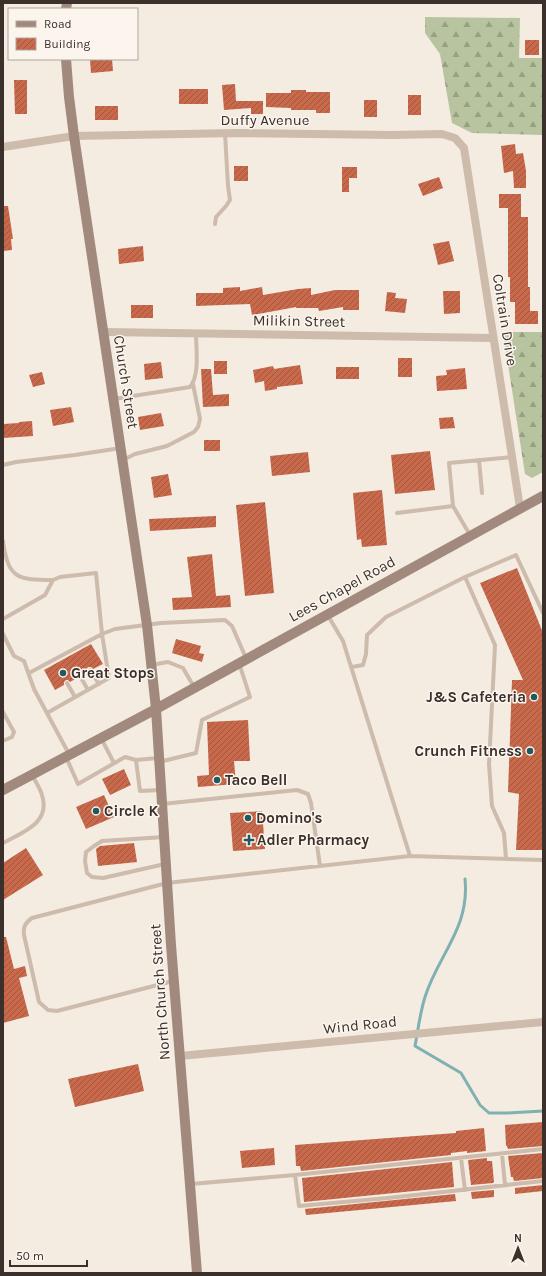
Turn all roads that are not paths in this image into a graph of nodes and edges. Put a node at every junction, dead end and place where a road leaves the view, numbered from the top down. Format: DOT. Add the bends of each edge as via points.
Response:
graph roads {
  1 [pos="66,60"];
  2 [pos="225,133"];
  3 [pos="74,136"];
  4 [pos="455,138"];
  5 [pos="3,147"];
  6 [pos="215,224"];
  7 [pos="104,332"];
  8 [pos="196,333"];
  9 [pos="493,338"];
  10 [pos="193,384"];
  11 [pos="114,399"];
  12 [pos="121,448"];
  13 [pos="512,457"];
  14 [pos="123,460"];
  15 [pos="479,460"];
  16 [pos="3,465"];
  17 [pos="482,493"];
  18 [pos="543,496"];
  19 [pos="453,506"];
  20 [pos="520,508"];
  21 [pos="397,513"];
  22 [pos="470,536"];
  23 [pos="3,542"];
  24 [pos="465,577"];
  25 [pos="53,580"];
  26 [pos="543,612"];
  27 [pos="327,614"];
  28 [pos="3,618"];
  29 [pos="147,625"];
  30 [pos="3,634"];
  31 [pos="102,634"];
  32 [pos="242,661"];
  33 [pos="151,665"];
  34 [pos="352,667"];
  35 [pos="90,670"];
  36 [pos="29,673"];
  37 [pos="80,676"];
  38 [pos="67,683"];
  39 [pos="99,684"];
  40 [pos="194,687"];
  41 [pos="88,690"];
  42 [pos="75,697"];
  43 [pos="156,709"];
  44 [pos="3,712"];
  45 [pos="47,713"];
  46 [pos="101,738"];
  47 [pos="3,741"];
  48 [pos="68,756"];
  49 [pos="136,760"];
  50 [pos="159,760"];
  51 [pos="114,763"];
  52 [pos="32,775"];
  53 [pos="3,790"];
  54 [pos="161,790"];
  55 [pos="162,804"];
  56 [pos="164,837"];
  57 [pos="3,843"];
  58 [pos="410,856"];
  59 [pos="506,859"];
  60 [pos="543,860"];
  61 [pos="166,864"];
  62 [pos="320,866"];
  63 [pos="167,883"];
  64 [pos="174,981"];
  65 [pos="543,1022"];
  66 [pos="180,1056"];
  67 [pos="543,1149"];
  68 [pos="502,1154"];
  69 [pos="461,1158"];
  70 [pos="295,1175"];
  71 [pos="543,1181"];
  72 [pos="190,1184"];
  73 [pos="505,1185"];
  74 [pos="465,1190"];
  75 [pos="197,1273"];
  1 -- 3 [label="main road, Church Street"];
  2 -- 3 [label="street, Duffy Avenue"];
  2 -- 4 [label="street, Duffy Avenue" via="442,134"];
  2 -- 6 [label="lane" via="230,200 216,217"];
  3 -- 5 [label="street, Duffy Avenue"];
  3 -- 7 [label="main road, Church Street"];
  4 -- 9 [label="street, Coltrain Drive" via="464,148"];
  7 -- 8 [label="street, Milikin Street"];
  7 -- 11 [label="main road, Church Street"];
  8 -- 9 [label="street, Milikin Street"];
  8 -- 10 [label="lane" via="197,363"];
  9 -- 13 [label="street, Coltrain Drive"];
  10 -- 11 [label="lane" via="186,389"];
  10 -- 14 [label="lane" via="200,419 194,432 167,446 135,454"];
  11 -- 12 [label="main road, Church Street"];
  12 -- 14 [label="main road, Church Street"];
  12 -- 16 [label="lane"];
  13 -- 15 [label="lane"];
  13 -- 20 [label="street, Coltrain Drive"];
  14 -- 29 [label="main road, Church Street"];
  15 -- 17 [label="lane"];
  15 -- 19 [label="lane" via="448,463"];
  18 -- 20 [label="main road, Lees Chapel Road"];
  19 -- 21 [label="lane"];
  19 -- 22 [label="lane"];
  20 -- 22 [label="main road, Lees Chapel Road"];
  22 -- 27 [label="main road, Lees Chapel Road"];
  23 -- 25 [label="lane" via="10,570 23,578"];
  24 -- 26 [label="lane" via="516,555"];
  24 -- 34 [label="lane" via="386,617 367,635 363,665"];
  24 -- 59 [label="lane" via="495,644 489,764 492,806 504,833"];
  25 -- 28 [label="lane" via="45,595"];
  25 -- 31 [label="lane" via="96,573"];
  27 -- 32 [label="main road, Lees Chapel Road"];
  27 -- 34 [label="lane" via="343,641"];
  29 -- 31 [label="lane" via="115,629"];
  29 -- 32 [label="lane" via="225,620 232,626"];
  29 -- 33 [label="main road, Church Street"];
  30 -- 36 [label="lane" via="14,656 24,662"];
  31 -- 36 [label="lane" via="55,662"];
  31 -- 39 [label="lane" via="109,678"];
  32 -- 40 [label="main road, Lees Chapel Road"];
  32 -- 50 [label="lane" via="250,697 202,720 196,753"];
  33 -- 40 [label="lane" via="168,662 183,668"];
  33 -- 43 [label="main road, Church Street"];
  34 -- 58 [label="lane"];
  35 -- 39 [label="lane"];
  36 -- 45 [label="lane" via="34,689"];
  37 -- 41 [label="lane"];
  38 -- 42 [label="lane"];
  39 -- 41 [label="lane"];
  40 -- 43 [label="main road, Lees Chapel Road"];
  41 -- 42 [label="lane"];
  42 -- 45 [label="lane"];
  43 -- 46 [label="main road, Lees Chapel Road"];
  43 -- 50 [label="main road, North Church Street"];
  44 -- 47 [label="lane" via="14,732 12,737"];
  45 -- 48 [label="lane"];
  46 -- 48 [label="main road, Lees Chapel Road"];
  46 -- 51 [label="lane"];
  48 -- 51 [label="lane" via="78,784"];
  48 -- 52 [label="main road, Lees Chapel Road"];
  49 -- 50 [label="lane"];
  49 -- 51 [label="lane" via="125,757"];
  49 -- 54 [label="lane" via="140,791"];
  50 -- 54 [label="main road, North Church Street"];
  52 -- 53 [label="main road, Lees Chapel Road"];
  52 -- 57 [label="lane" via="42,794 44,808 40,820"];
  54 -- 55 [label="main road, North Church Street"];
  55 -- 56 [label="main road, North Church Street"];
  55 -- 62 [label="lane" via="297,790 308,794"];
  56 -- 61 [label="main road, North Church Street"];
  56 -- 61 [label="lane" via="102,842 86,852 85,862 87,873 92,877 103,878"];
  58 -- 59 [label="lane"];
  58 -- 62 [label="lane"];
  59 -- 60 [label="lane"];
  61 -- 63 [label="main road, North Church Street"];
  62 -- 63 [label="lane"];
  63 -- 64 [label="main road, North Church Street"];
  63 -- 64 [label="lane" via="32,918 24,929 39,1002 48,1010 57,1011"];
  64 -- 66 [label="main road, North Church Street"];
  65 -- 66 [label="street, Wind Road"];
  66 -- 72 [label="main road, North Church Street"];
  67 -- 68 [label="lane"];
  68 -- 69 [label="lane"];
  68 -- 73 [label="lane"];
  69 -- 70 [label="lane"];
  69 -- 74 [label="lane"];
  70 -- 72 [label="lane"];
  70 -- 74 [label="lane" via="299,1206"];
  71 -- 73 [label="lane"];
  72 -- 75 [label="main road, North Church Street"];
  73 -- 74 [label="lane"];
}
